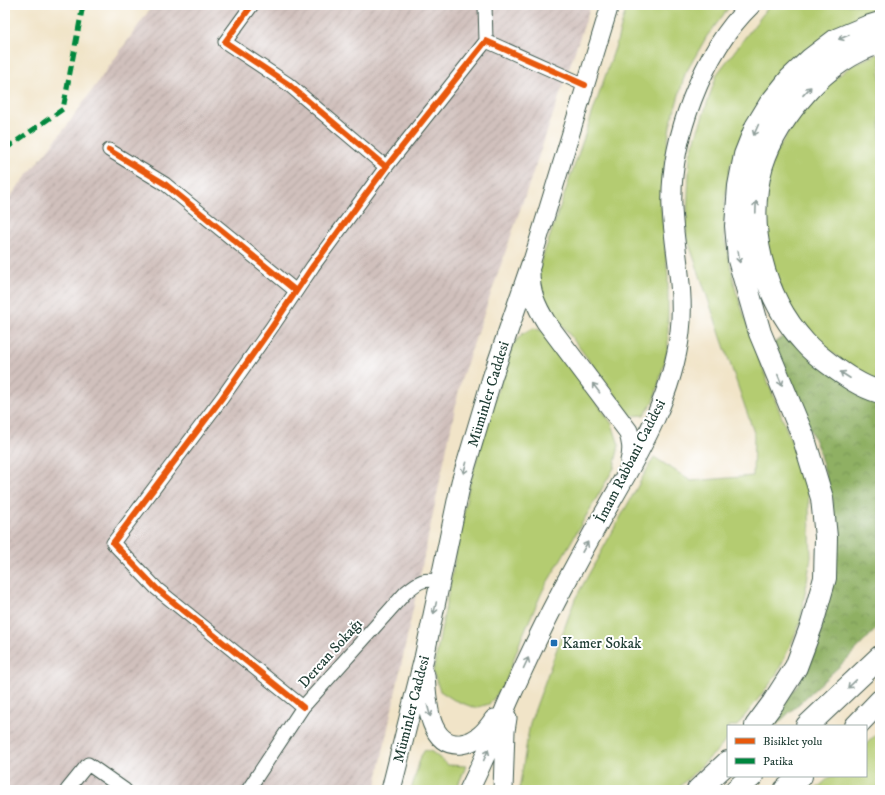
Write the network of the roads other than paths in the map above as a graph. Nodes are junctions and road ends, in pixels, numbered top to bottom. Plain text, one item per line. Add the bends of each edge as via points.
1 (252, 5) edge
2 (485, 5) edge
3 (610, 5) edge
4 (751, 5) edge
5 (880, 23) edge
6 (486, 41) junction
7 (880, 43) edge
8 (585, 85) junction
9 (109, 150) dead end
10 (386, 167) junction
11 (530, 264) junction
12 (296, 291) junction
13 (546, 322) junction
14 (506, 337) junction
15 (880, 392) edge
16 (661, 403) junction
17 (619, 420) junction
18 (625, 476) junction
19 (441, 581) junction
20 (880, 657) edge
21 (424, 658) junction
22 (510, 698) junction
23 (880, 701) edge
24 (880, 706) edge
25 (303, 707) junction
26 (757, 725) edge
27 (808, 725) edge
28 (858, 725) edge
29 (858, 725) edge
30 (727, 763) edge
31 (751, 777) edge
32 (800, 777) edge
33 (394, 786) edge
34 (68, 790) edge
35 (125, 790) edge
36 (248, 790) edge
37 (469, 790) edge
38 (503, 790) edge
39 (698, 790) edge
40 (736, 790) edge
41 (785, 790) edge

1 - 10 street via 225,42 288,84
2 - 6 street
3 - 8 street, Müminler Caddesi
4 - 16 main road, İmam Rabbani Caddesi via 722,40 709,63 689,110 677,150 672,189 673,228 681,304 680,329 677,356
5 -> 26 highway via 836,40 790,79 756,127 745,155 739,186 736,226 739,260 760,333 802,436 820,491 826,537 825,578 812,624 796,667
6 - 8 street
6 - 10 street
15 -> 7 highway via 856,382 805,344 788,322 774,297 760,257 756,234 757,186 775,134 792,108 817,80 840,63 869,46
8 - 11 street, Müminler Caddesi
9 - 12 street via 165,184
10 - 12 street
11 - 13 main road via 532,294
11 - 14 main road, Müminler Caddesi
12 - 25 street via 222,398 113,543 157,589
13 - 14 main road via 539,317 524,316 516,321
17 -> 13 main road
14 -> 19 main road, Müminler Caddesi via 461,482
16 - 17 main road via 650,421 641,426
16 - 18 main road, İmam Rabbani Caddesi
17 - 18 main road via 628,431 632,442
22 -> 18 main road, İmam Rabbani Caddesi via 562,590
19 -> 21 main road, Müminler Caddesi
19 - 25 street, Dercan Sokağı via 426,580 406,592
20 -> 27 highway
21 -> 22 main road via 428,709 438,735 449,743 470,743 480,736
21 - 33 main road, Müminler Caddesi
37 -> 22 main road, İmam Rabbani Caddesi
22 - 38 main road
23 - 28 highway
24 - 29 highway
25 - 36 street, Dercan Sokağı
30 - 39 highway
31 - 40 highway
32 - 41 highway
34 - 35 street via 88,764

